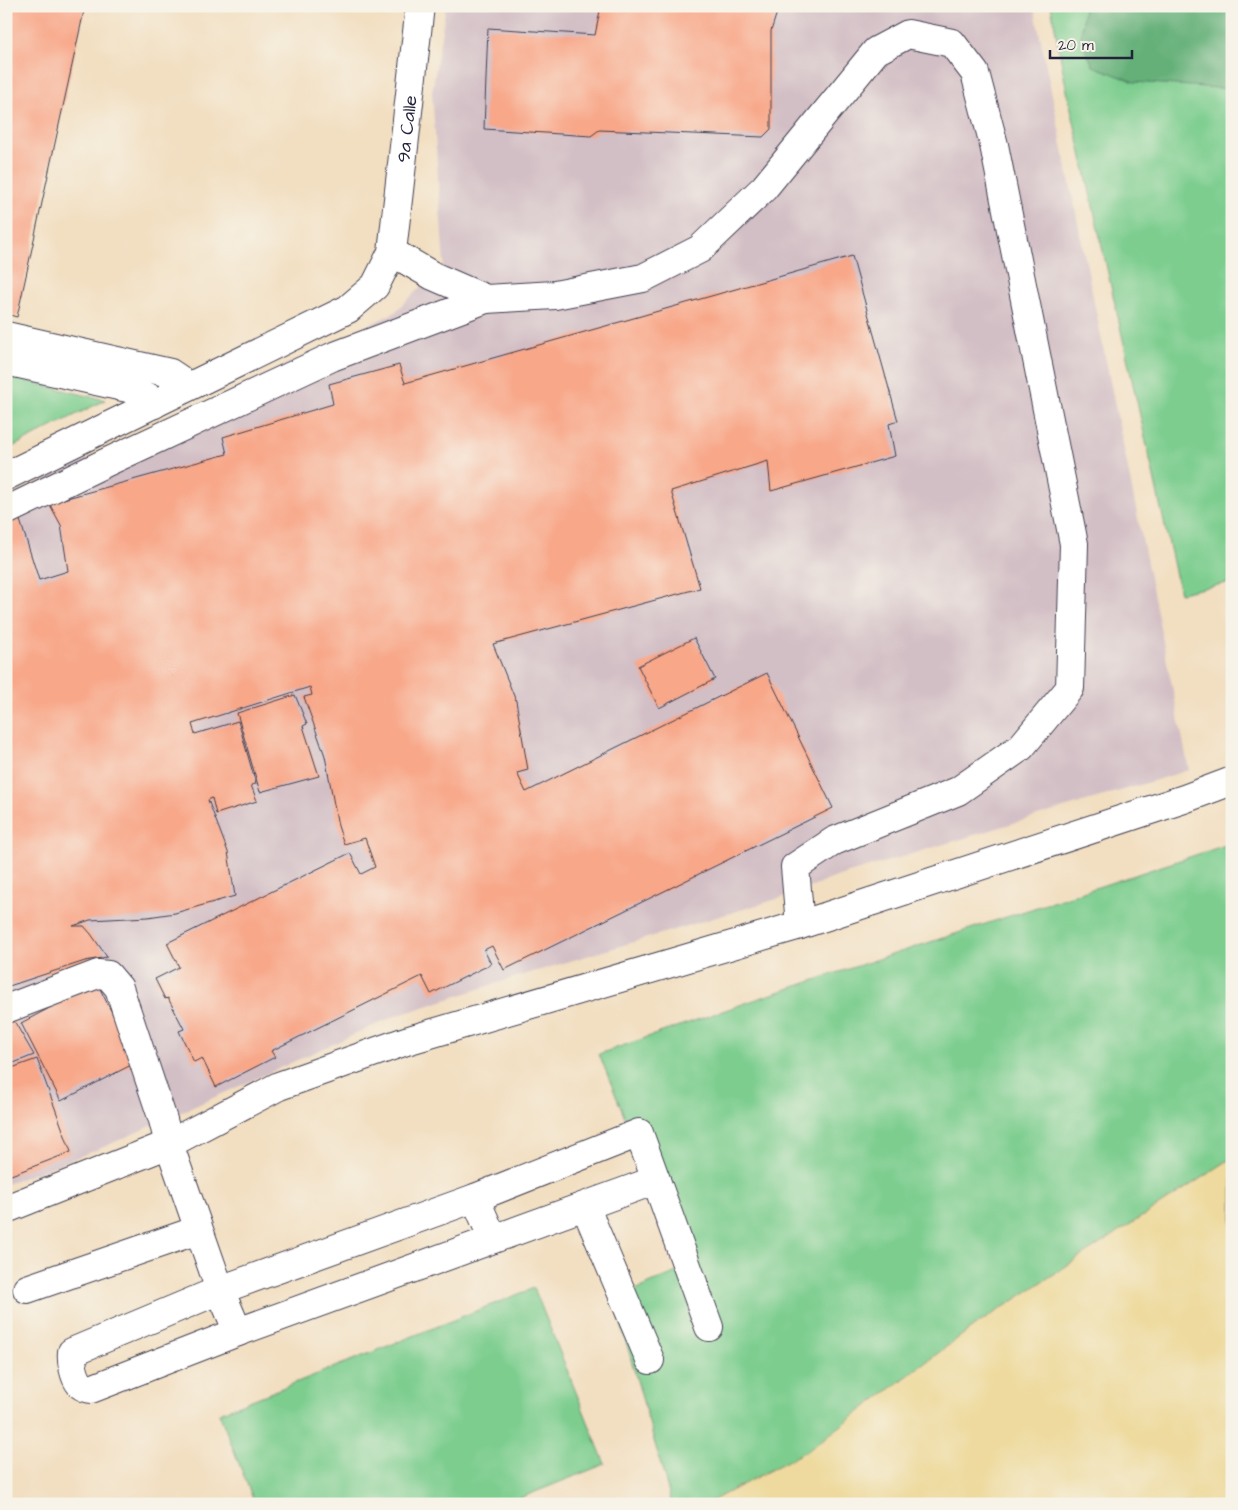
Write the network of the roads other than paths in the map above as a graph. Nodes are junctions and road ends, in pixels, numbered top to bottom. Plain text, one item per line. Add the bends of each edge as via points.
1 (420, 6) edge
2 (392, 252) junction
3 (486, 299) junction
4 (6, 336) edge
5 (6, 361) edge
6 (186, 388) junction
7 (154, 404) junction
8 (6, 476) edge
9 (6, 511) edge
10 (1232, 781) edge
11 (800, 925) junction
12 (6, 1009) edge
13 (169, 1144) junction
14 (656, 1180) junction
15 (475, 1198) junction
16 (586, 1206) junction
17 (6, 1209) edge
18 (198, 1230) junction
19 (492, 1239) junction
20 (27, 1289) dead end
21 (220, 1290) junction
22 (709, 1327) dead end
23 (238, 1332) junction
24 (650, 1360) dead end

1 - 2 main road, 9a Calle
2 - 3 main road via 433,276
2 - 6 main road via 375,286 348,309
3 - 9 main road via 332,357
3 - 11 main road via 555,295 643,278 700,249 764,188 876,50 908,34 952,43 975,73 994,145 1074,544 1070,688 1021,746 958,791 834,841 795,867
4 - 6 main road via 160,370 179,379
5 - 7 main road via 128,388 148,397
6 - 7 main road
7 - 8 main road
10 - 11 main road
11 - 13 main road via 397,1044 279,1086
12 - 13 main road via 98,974 108,975 119,988
13 - 17 main road
13 - 18 main road
14 - 15 main road via 639,1134
14 - 16 main road
14 - 22 main road
15 - 19 main road
15 - 21 main road
16 - 19 main road
16 - 24 main road
18 - 20 main road
18 - 21 main road
19 - 23 main road
21 - 23 main road
21 - 23 main road via 72,1352 79,1383 91,1389

